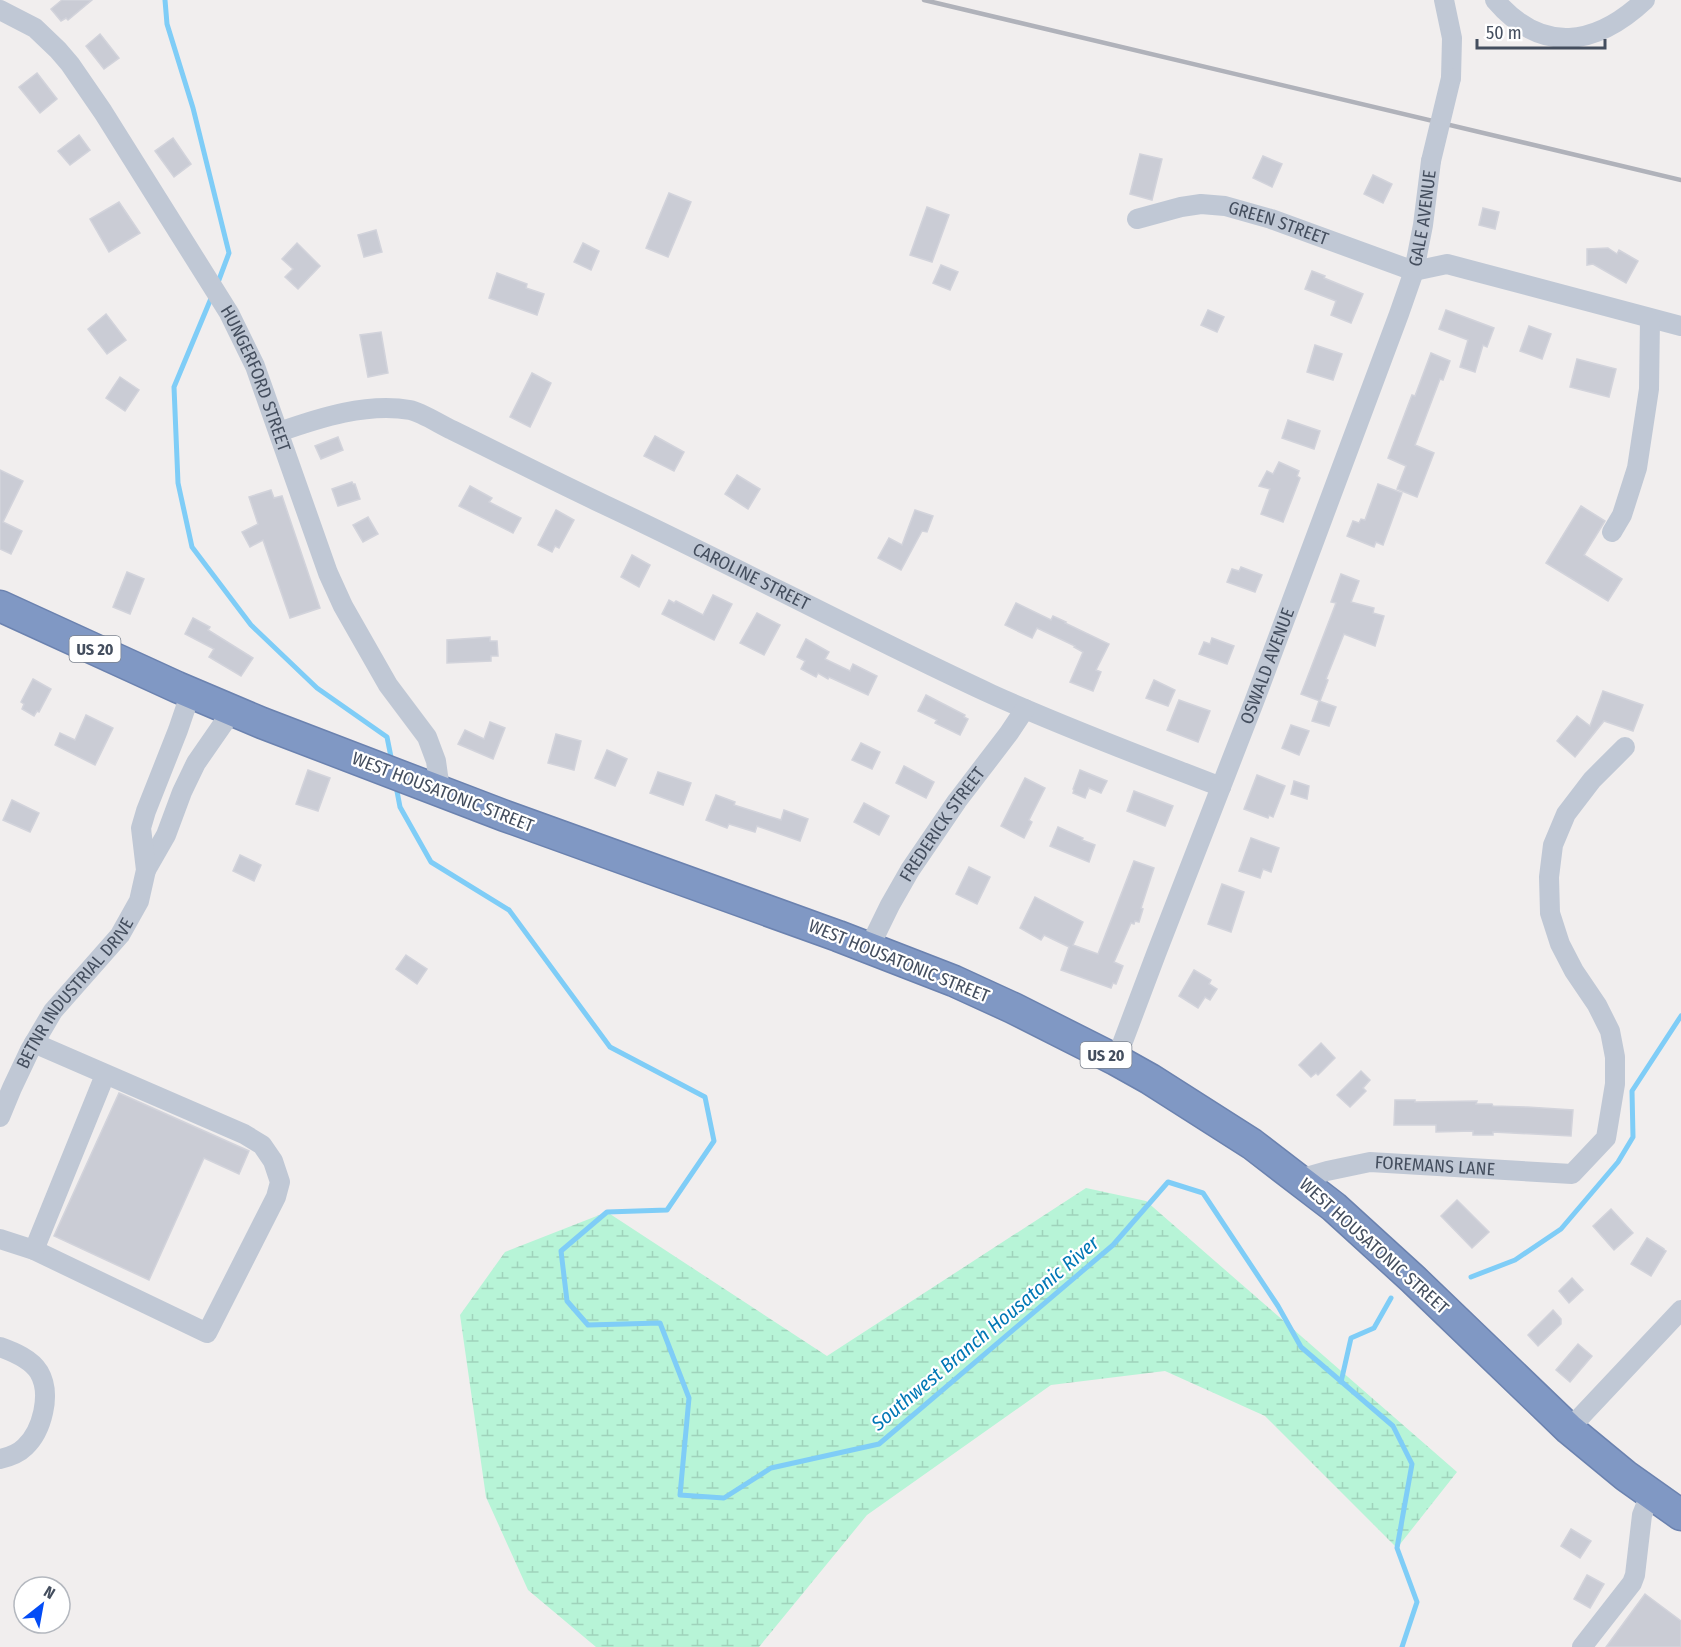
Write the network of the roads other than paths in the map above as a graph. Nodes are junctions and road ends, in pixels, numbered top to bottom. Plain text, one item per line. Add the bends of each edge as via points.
1 (1444, 0) edge
2 (1495, 0) edge
3 (1645, 0) edge
4 (0, 10) edge
5 (1137, 219) dead end
6 (1414, 271) junction
7 (1650, 319) junction
8 (1681, 326) edge
9 (279, 432) junction
10 (1612, 532) dead end
11 (0, 606) edge
12 (190, 692) junction
13 (1025, 709) junction
14 (232, 711) junction
15 (1625, 747) dead end
16 (429, 787) junction
17 (1221, 787) junction
18 (146, 870) junction
19 (869, 948) junction
20 (34, 1043) junction
21 (1116, 1060) junction
22 (105, 1075) junction
23 (0, 1117) edge
24 (1299, 1179) junction
25 (0, 1239) edge
26 (34, 1250) junction
27 (1681, 1310) edge
28 (0, 1347) edge
29 (1569, 1429) junction
30 (0, 1460) edge
31 (1653, 1495) junction
32 (1681, 1515) edge
33 (1582, 1647) edge

1 - 6 street, GALE AVENUE, bridge via 1452,38 1451,78 1431,161
2 - 3 street via 1521,23 1541,34 1563,38 1600,32
4 - 9 street, HUNGERFORD STREET via 35,28 58,50 103,112 229,313 255,366
5 - 6 street, GREEN STREET via 1201,204 1225,206
6 - 7 street, GALE AVENUE via 1447,264
6 - 17 street, OSWALD AVENUE
7 - 8 street, GALE AVENUE
7 - 10 street via 1649,389 1639,456 1622,515
9 - 13 street, CAROLINE STREET via 349,411 413,410
9 - 16 street, HUNGERFORD STREET via 343,606 388,685 427,737 436,761
11 - 12 highway, WEST HOUSATONIC STREET / US 20
12 - 14 highway, WEST HOUSATONIC STREET / US 20
12 - 18 street, BETNR INDUSTRIAL DRIVE via 141,828
13 - 17 street, CAROLINE STREET
13 - 19 street, FREDERICK STREET via 910,870
14 - 16 highway, WEST HOUSATONIC STREET / US 20
14 - 18 street, BETNR INDUSTRIAL DRIVE via 196,763 166,835
15 - 24 street, FOREMANS LANE via 1566,814 1553,845 1549,878 1550,913 1560,944 1610,1030 1615,1084 1606,1138 1572,1174 1370,1162
16 - 19 highway, WEST HOUSATONIC STREET / US 20
17 - 21 street, OSWALD AVENUE
18 - 20 street, BETNR INDUSTRIAL DRIVE via 139,901 120,935 53,1011
19 - 21 highway, WEST HOUSATONIC STREET / US 20 via 1004,1003
20 - 22 street
20 - 23 street, BETNR INDUSTRIAL DRIVE
21 - 24 highway, WEST HOUSATONIC STREET / US 20 via 1206,1114
22 - 26 street
22 - 26 street via 262,1145 280,1182 276,1197 207,1333
24 - 29 highway, WEST HOUSATONIC STREET / US 20 via 1413,1279
25 - 26 street
27 - 29 street
28 - 30 street via 39,1372 44,1401 40,1423 28,1444
29 - 31 highway, WEST HOUSATONIC STREET / US 20
31 - 32 highway, WEST HOUSATONIC STREET / US 20
31 - 33 street via 1642,1515 1632,1582

